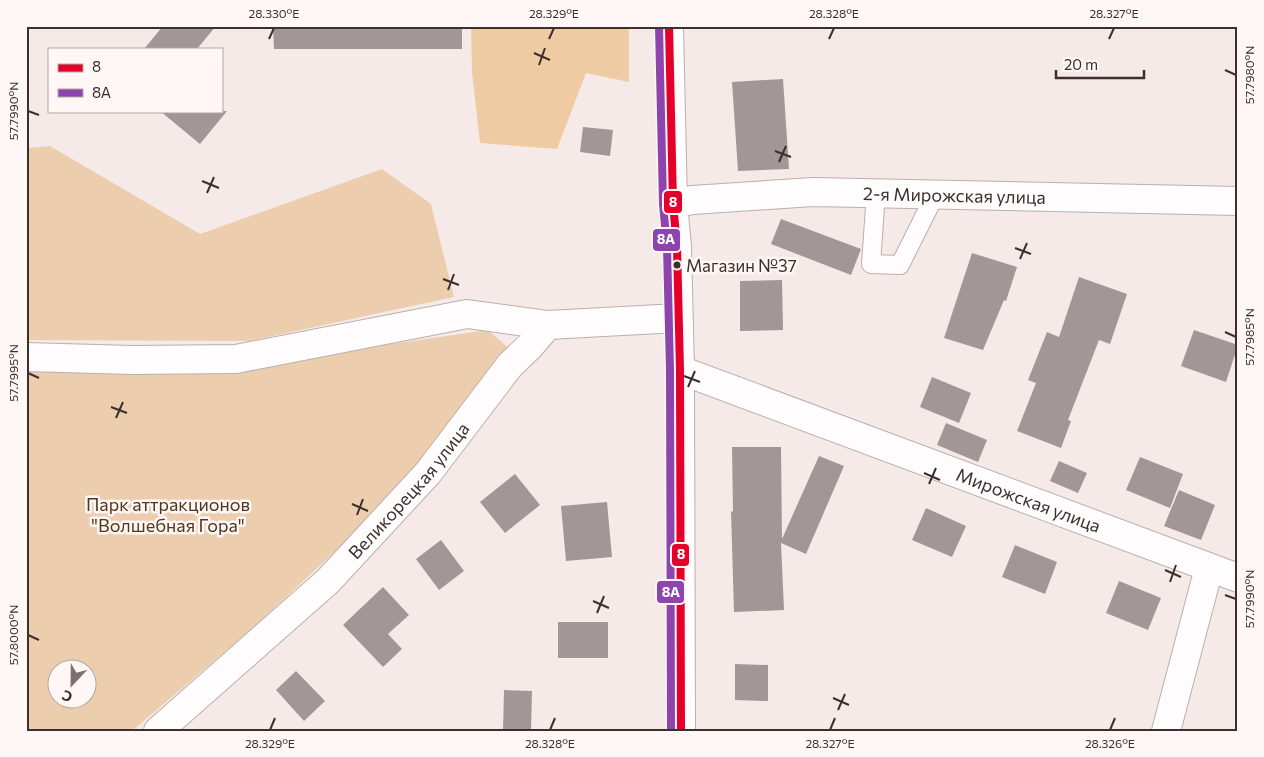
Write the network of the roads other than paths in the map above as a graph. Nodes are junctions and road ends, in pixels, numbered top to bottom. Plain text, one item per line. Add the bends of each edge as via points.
1 (669, 26) edge
2 (876, 193) junction
3 (935, 195) junction
4 (1238, 201) edge
5 (673, 204) junction
6 (678, 318) junction
7 (548, 325) junction
8 (26, 357) edge
9 (680, 370) junction
10 (1209, 568) junction
11 (1238, 578) edge
12 (158, 731) edge
13 (681, 731) edge
14 (1166, 731) edge

1 - 5 street
2 - 3 street, 2-я Мирожская улица
2 - 3 lane via 871,264 900,265
2 - 5 street, 2-я Мирожская улица via 813,192
3 - 4 street, 2-я Мирожская улица
5 - 6 street
6 - 7 street
6 - 9 street
7 - 8 street via 467,314 236,360
7 - 12 street, Великорецкая улица via 510,365 428,473 328,581
9 - 10 street, Мирожская улица
9 - 13 street
10 - 11 street, Мирожская улица
10 - 14 street

